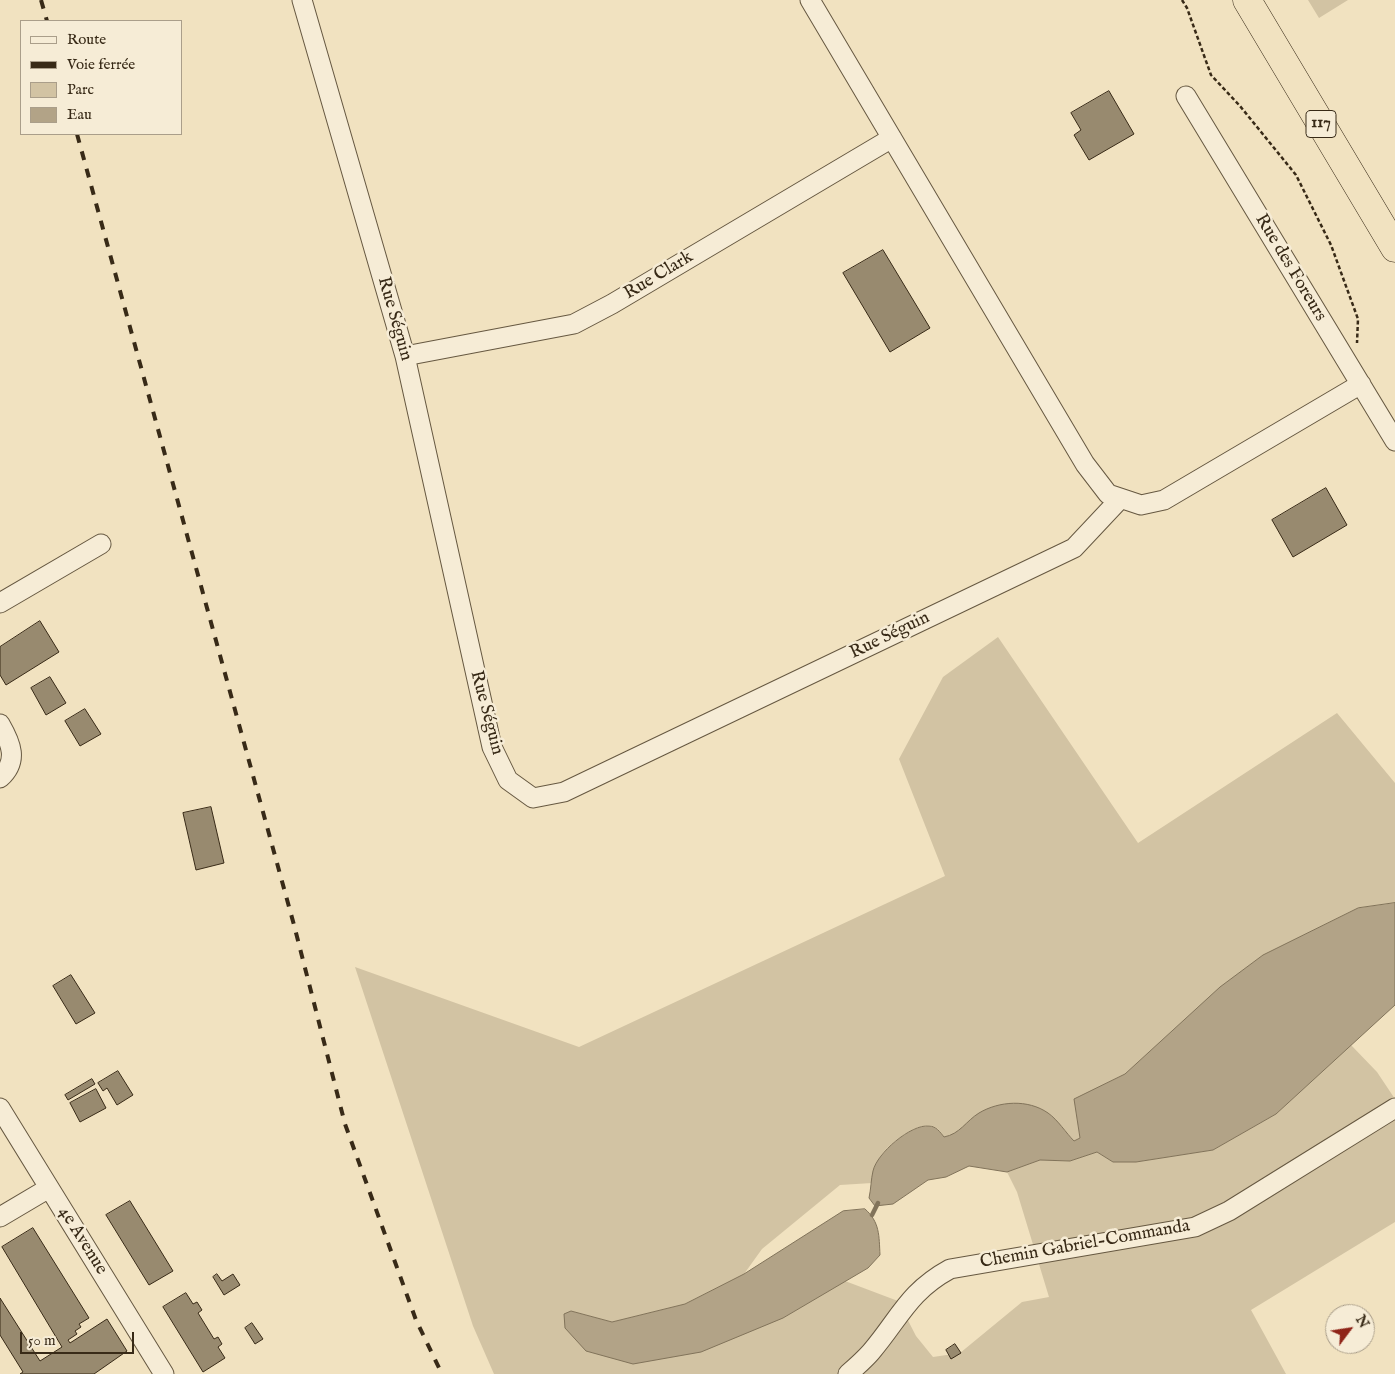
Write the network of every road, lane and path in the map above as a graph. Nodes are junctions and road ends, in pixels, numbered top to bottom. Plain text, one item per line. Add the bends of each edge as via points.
1 (302, 0) edge
2 (810, 0) edge
3 (1182, 0) edge
4 (1247, 0) edge
5 (1186, 96) dead end
6 (892, 138) junction
7 (1395, 248) edge
8 (1358, 350) dead end
9 (405, 356) junction
10 (1361, 384) junction
11 (1395, 440) edge
12 (1120, 499) junction
13 (101, 544) dead end
14 (0, 603) edge
15 (0, 724) edge
16 (0, 778) edge
17 (0, 1108) edge
18 (1395, 1108) edge
19 (49, 1188) junction
20 (0, 1217) edge
21 (164, 1374) edge
22 (848, 1374) edge

1 - 9 street, Rue Séguin
2 - 6 street
3 - 8 path via 1211,76 1296,175 1331,245 1358,319
4 - 7 highway, 117
5 - 10 street, Rue des Foreurs
6 - 9 street, Rue Clark via 574,324
6 - 12 street via 1085,464 1108,494
9 - 12 street, Rue Séguin via 492,747 508,780 533,798 564,792 1074,548
10 - 11 street, Rue des Foreurs
10 - 12 street via 1164,500 1142,505
13 - 14 street
15 - 16 street via 11,743 12,758 7,772
17 - 19 street, 4e Avenue
18 - 22 street, Chemin Gabriel-Commanda via 1229,1211 1195,1227 950,1268 912,1296 870,1353
19 - 20 street
19 - 21 street, 4e Avenue

